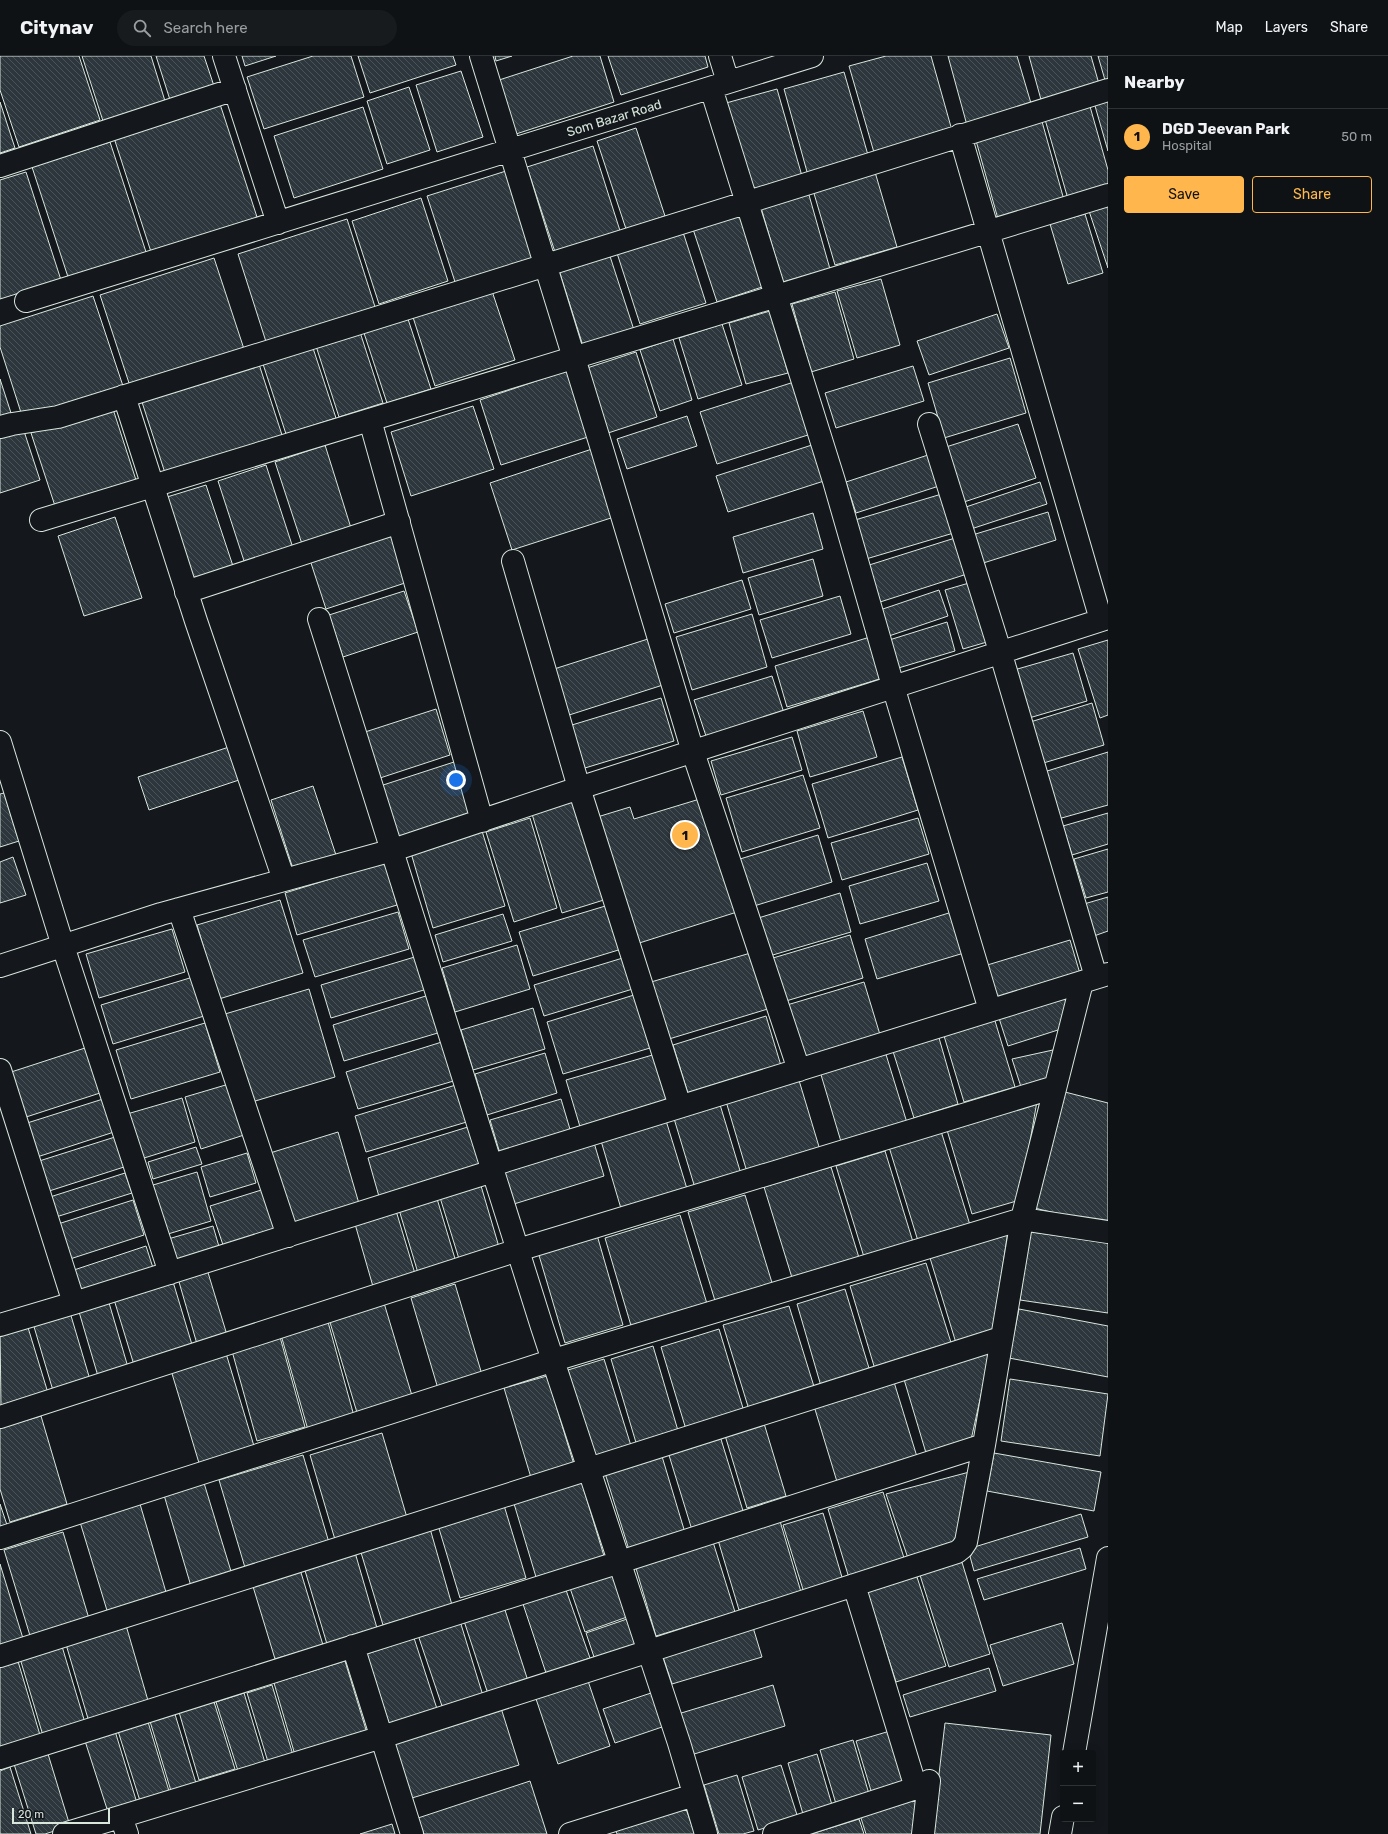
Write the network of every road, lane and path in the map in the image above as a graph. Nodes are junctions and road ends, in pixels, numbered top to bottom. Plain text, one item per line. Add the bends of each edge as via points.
1 (224, 56) edge
2 (481, 56) edge
3 (720, 56) edge
4 (812, 56) edge
5 (719, 85) junction
6 (235, 89) junction
7 (1108, 90) edge
8 (960, 135) junction
9 (510, 150) junction
10 (0, 166) edge
11 (1108, 195) edge
12 (745, 202) junction
13 (278, 223) junction
14 (988, 232) junction
15 (546, 264) junction
16 (777, 296) junction
17 (26, 301) dead end
18 (574, 358) junction
19 (124, 396) junction
20 (370, 420) junction
21 (929, 424) dead end
22 (0, 427) edge
23 (154, 486) junction
24 (41, 520) dead end
25 (399, 522) junction
26 (513, 561) dead end
27 (186, 592) junction
28 (319, 619) dead end
29 (1105, 619) edge
30 (1000, 652) junction
31 (893, 686) junction
32 (0, 742) edge
33 (693, 752) junction
34 (579, 788) junction
35 (482, 821) junction
36 (393, 850) junction
37 (284, 880) junction
38 (179, 909) junction
39 (63, 946) junction
40 (0, 966) edge
41 (1095, 978) edge
42 (990, 1010) junction
43 (0, 1070) edge
44 (800, 1070) junction
45 (1055, 1087) junction
46 (680, 1106) junction
47 (492, 1168) junction
48 (1022, 1219) junction
49 (1108, 1232) edge
50 (288, 1236) junction
51 (518, 1250) junction
52 (170, 1273) junction
53 (74, 1303) junction
54 (0, 1325) edge
55 (1001, 1338) junction
56 (554, 1360) junction
57 (0, 1416) edge
58 (984, 1445) junction
59 (589, 1469) junction
60 (0, 1538) edge
61 (1108, 1558) edge
62 (620, 1562) junction
63 (854, 1585) junction
64 (353, 1646) junction
65 (649, 1650) junction
66 (0, 1656) edge
67 (382, 1737) junction
68 (1075, 1750) edge
69 (0, 1758) edge
70 (916, 1788) junction
71 (694, 1795) junction
72 (1062, 1822) edge
73 (124, 1825) edge
74 (64, 1834) edge
75 (412, 1834) edge
76 (570, 1834) edge
77 (706, 1834) edge
78 (774, 1834) edge
79 (923, 1834) edge
80 (1060, 1834) edge

1 - 6 street
2 - 9 street
3 - 5 street
4 - 5 street, Som Bazar Road
5 - 9 street, Som Bazar Road
5 - 12 street
6 - 10 street
6 - 13 street
7 - 8 street
8 - 12 street
8 - 14 street
9 - 13 street, Som Bazar Road
9 - 15 street
11 - 14 street
12 - 15 street
12 - 16 street
13 - 17 street, Som Bazar Road
14 - 16 street
14 - 29 street
15 - 18 street
15 - 19 street
16 - 18 street
16 - 31 street
18 - 20 street
18 - 33 street
19 - 22 street via 58,417
19 - 23 street
20 - 23 street
20 - 25 street
21 - 30 street
23 - 24 street
23 - 27 street
25 - 27 street
25 - 35 street
26 - 34 street
27 - 37 street
28 - 36 street
29 - 30 street
30 - 31 street
30 - 41 street
31 - 33 street
31 - 42 street
32 - 39 street
33 - 34 street
33 - 44 street
34 - 35 street
34 - 46 street
35 - 36 street
36 - 37 street
36 - 47 street
37 - 38 street
38 - 39 street
38 - 50 street
39 - 40 street
39 - 52 street
41 - 42 street
41 - 45 street
42 - 44 street
43 - 53 street
44 - 46 street
45 - 48 street
45 - 51 street
46 - 47 street
47 - 50 street
47 - 51 street
48 - 49 street
48 - 55 street
48 - 56 street
50 - 52 street
51 - 56 street
51 - 57 street
52 - 53 street
53 - 54 street
55 - 58 street
55 - 59 street
56 - 59 street
56 - 60 street
58 - 62 street
58 - 63 street via 966,1542 962,1548 957,1552
59 - 62 street
59 - 66 street
61 - 68 street
62 - 64 street
62 - 65 street
63 - 65 street
63 - 70 street
64 - 67 street
64 - 69 street
65 - 67 street
65 - 71 street
67 - 73 street
67 - 75 street
70 - 78 street
70 - 79 street via 929,1781
71 - 76 street
71 - 77 street
72 - 80 street
73 - 74 street

